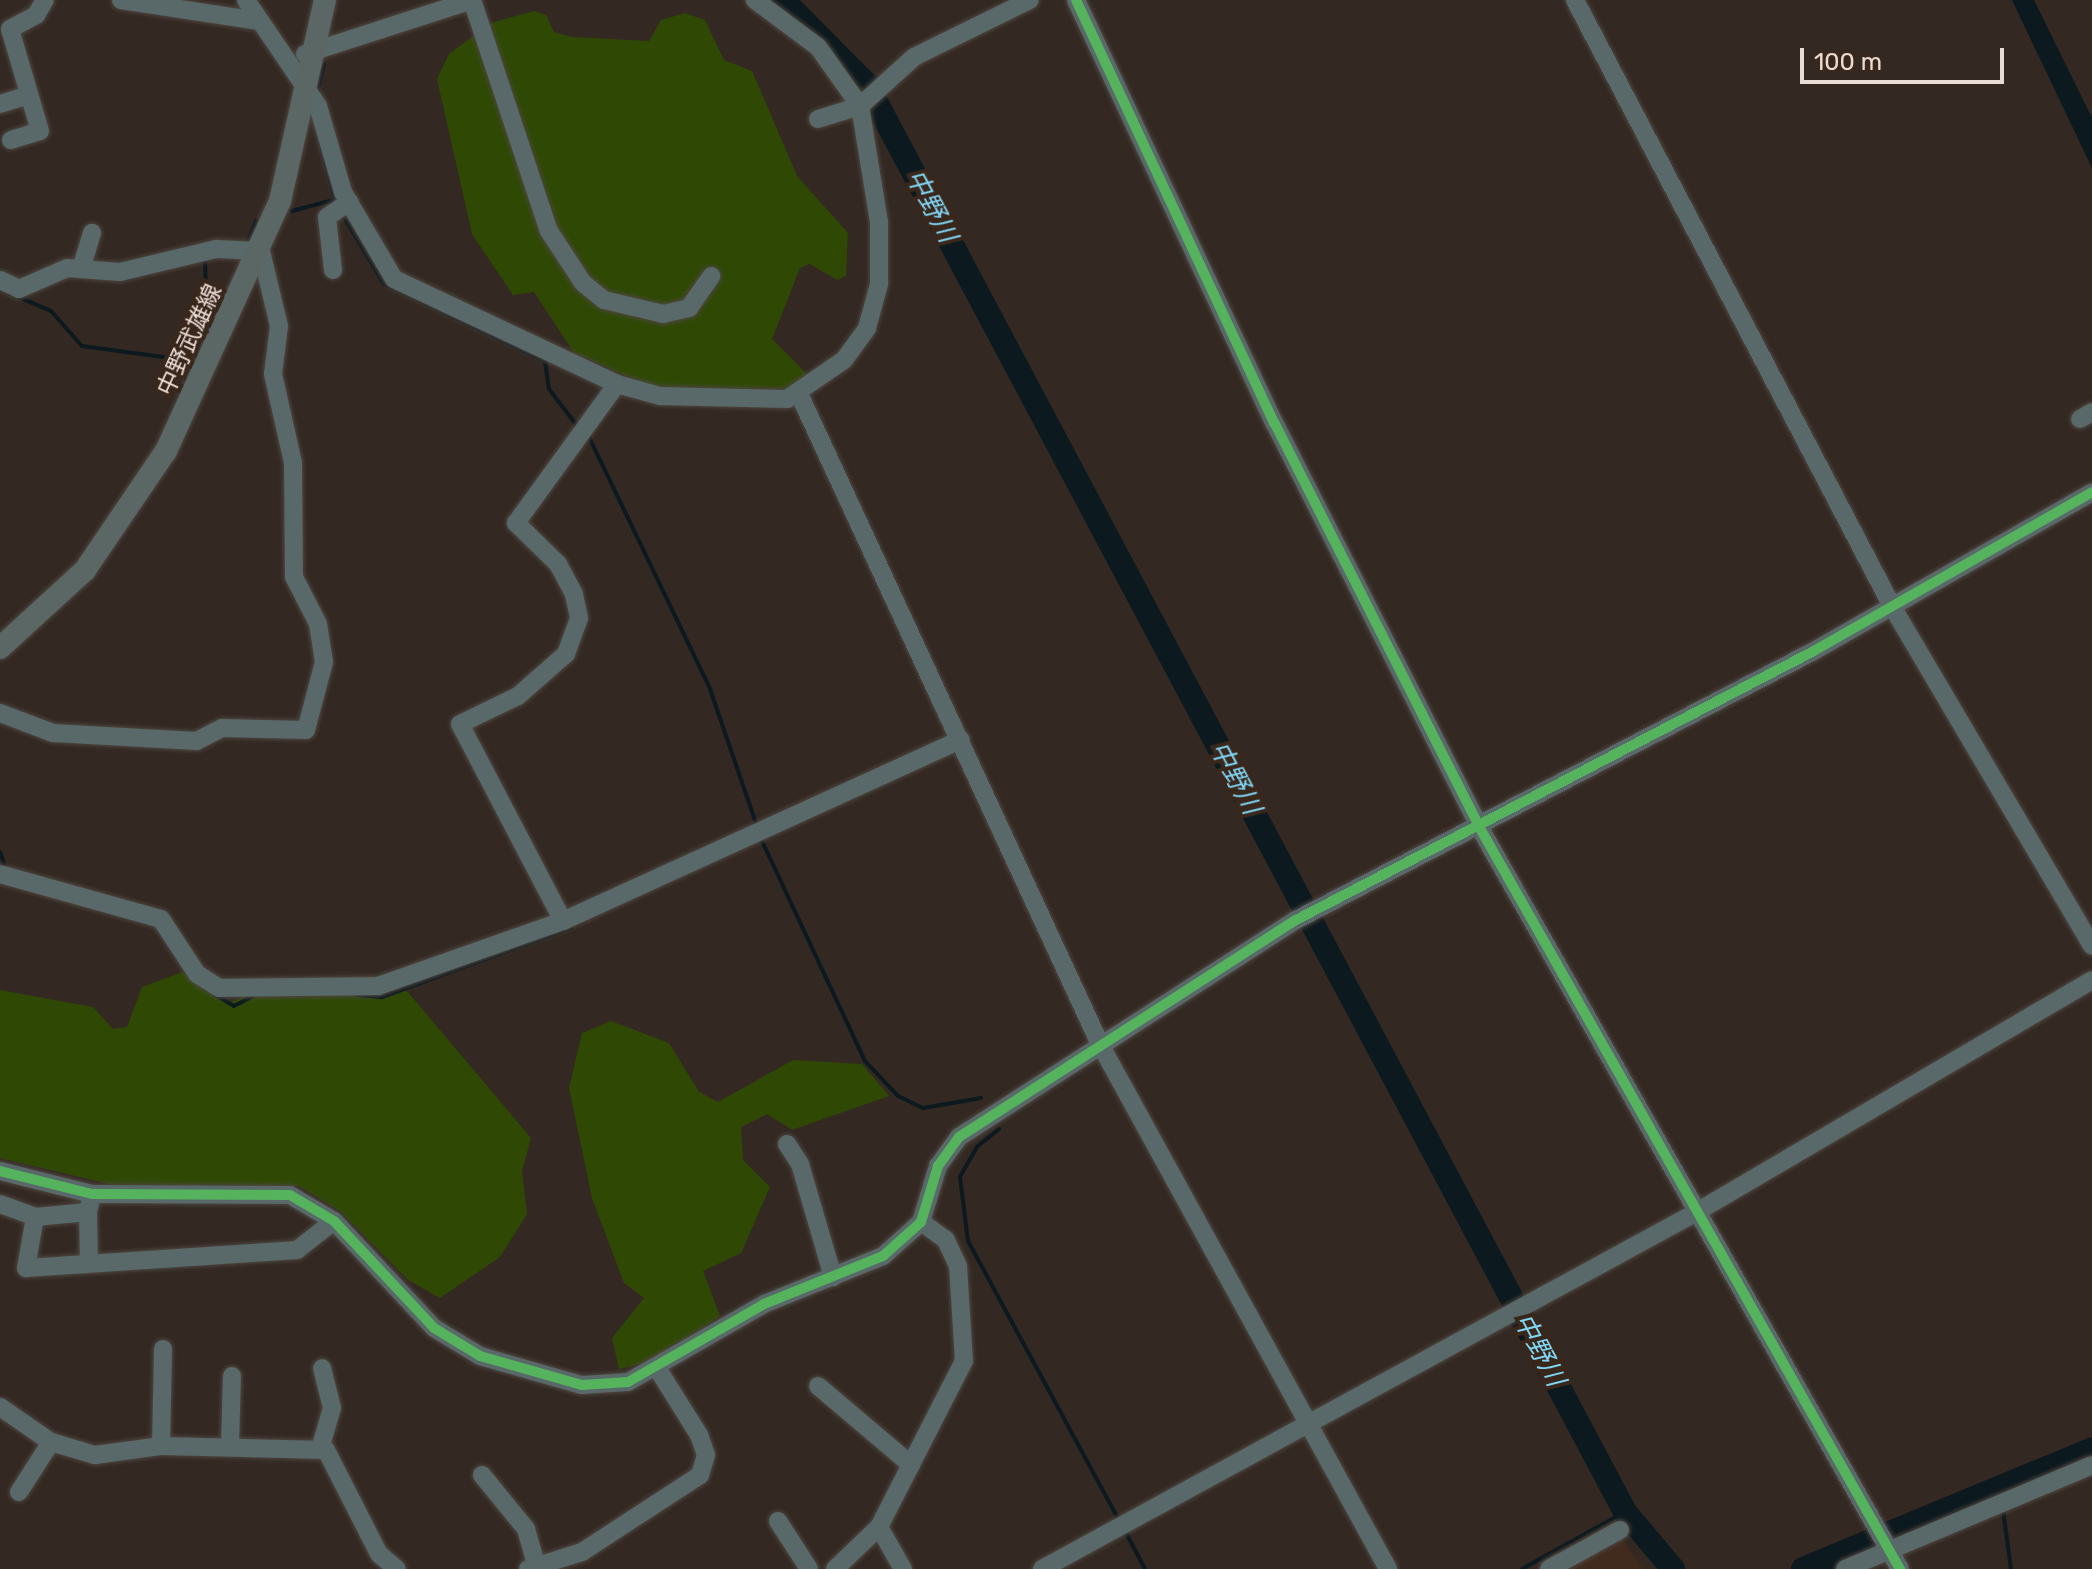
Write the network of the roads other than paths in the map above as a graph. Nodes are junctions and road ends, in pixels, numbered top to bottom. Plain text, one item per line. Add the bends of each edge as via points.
1 (45, 0) edge
2 (121, 0) edge
3 (246, 0) edge
4 (325, 0) edge
5 (472, 0) edge
6 (755, 0) edge
7 (1030, 0) edge
8 (1076, 0) edge
9 (1575, 0) edge
10 (259, 21) junction
11 (5, 30) edge
12 (315, 50) junction
13 (290, 55) junction
14 (29, 95) junction
15 (312, 99) junction
16 (0, 104) edge
17 (860, 106) junction
18 (818, 119) dead end
19 (11, 140) dead end
20 (342, 207) junction
21 (92, 233) dead end
22 (261, 251) junction
23 (81, 269) junction
24 (333, 270) dead end
25 (711, 276) dead end
26 (0, 280) edge
27 (617, 384) junction
28 (800, 396) junction
29 (2092, 492) edge
30 (1893, 608) junction
31 (0, 648) edge
32 (0, 713) edge
33 (961, 740) junction
34 (1477, 823) junction
35 (0, 874) edge
36 (563, 921) junction
37 (2092, 946) edge
38 (2092, 980) edge
39 (1100, 1044) junction
40 (787, 1144) dead end
41 (0, 1171) edge
42 (90, 1203) junction
43 (0, 1204) edge
44 (1695, 1213) junction
45 (35, 1217) junction
46 (334, 1221) junction
47 (921, 1222) junction
48 (89, 1262) junction
49 (833, 1277) junction
50 (163, 1349) dead end
51 (322, 1368) dead end
52 (659, 1371) junction
53 (232, 1376) dead end
54 (818, 1386) dead end
55 (0, 1407) edge
56 (1309, 1423) junction
57 (51, 1442) junction
58 (161, 1446) junction
59 (230, 1446) junction
60 (320, 1449) junction
61 (911, 1465) junction
62 (2092, 1465) edge
63 (482, 1475) dead end
64 (19, 1492) dead end
65 (778, 1521) dead end
66 (879, 1527) junction
67 (1620, 1530) dead end
68 (1888, 1549) junction
69 (532, 1567) edge
70 (397, 1569) edge
71 (809, 1569) edge
72 (835, 1569) edge
73 (903, 1569) edge
74 (1042, 1569) edge
75 (1388, 1569) edge
76 (1549, 1569) edge
77 (1845, 1569) edge
78 (1900, 1569) edge

1 - 11 street via 36,15
2 - 10 street
3 - 10 street
4 - 12 main road, 中野武雄線
5 - 12 street
5 - 25 street via 549,231 583,283 604,300 663,314 689,308
6 - 17 street via 818,47
7 - 17 street via 914,57
8 - 34 street via 1275,424
9 - 30 street
10 - 13 street
11 - 14 street
12 - 13 street
12 - 15 main road, 中野武雄線
13 - 15 street
14 - 16 street
14 - 19 street via 40,131
15 - 20 street
15 - 22 main road, 中野武雄線
17 - 18 street
17 - 28 street via 879,222 879,284 867,328 844,360
20 - 24 street via 327,217
20 - 27 street via 394,279
21 - 23 street
22 - 23 street via 216,249 154,268
22 - 31 main road, 中野武雄線 via 130,514 85,570
22 - 32 street via 279,326 273,374 293,463 294,577 318,624 324,662 306,730 222,728 196,741 85,735 53,733
23 - 26 street via 48,272 19,289
27 - 28 street via 660,396
27 - 36 street via 516,523 558,564 574,594 579,618 566,654 518,696 460,724
28 - 33 street
29 - 30 street
30 - 34 street
30 - 37 street
33 - 36 street
33 - 39 street
34 - 39 street via 1296,920
34 - 44 street
35 - 36 street via 155,918 197,974 239,990 278,982 378,986
38 - 44 street
39 - 47 street via 959,1137 938,1166
39 - 56 street
40 - 49 street via 800,1164
41 - 42 street
42 - 45 street
42 - 46 street via 290,1195
42 - 48 street
43 - 45 street
44 - 56 street
44 - 68 street
45 - 48 street via 26,1268
46 - 48 street via 297,1250
46 - 52 street via 434,1328 480,1356 582,1385 628,1382
47 - 49 street via 883,1256
47 - 61 street via 946,1240 958,1266 967,1341
49 - 52 street via 731,1321
50 - 58 street
51 - 60 street via 332,1408
52 - 69 street via 699,1435 706,1455 700,1475 582,1552
53 - 59 street
54 - 61 street
55 - 57 street
56 - 74 street
56 - 75 street
57 - 58 street via 95,1455
57 - 64 street
58 - 59 street
59 - 60 street
60 - 70 street via 338,1462 379,1554
61 - 66 street
62 - 68 street
63 - 69 street via 526,1529
65 - 71 street
66 - 72 street
66 - 73 street
67 - 76 street
68 - 77 street
68 - 78 street

